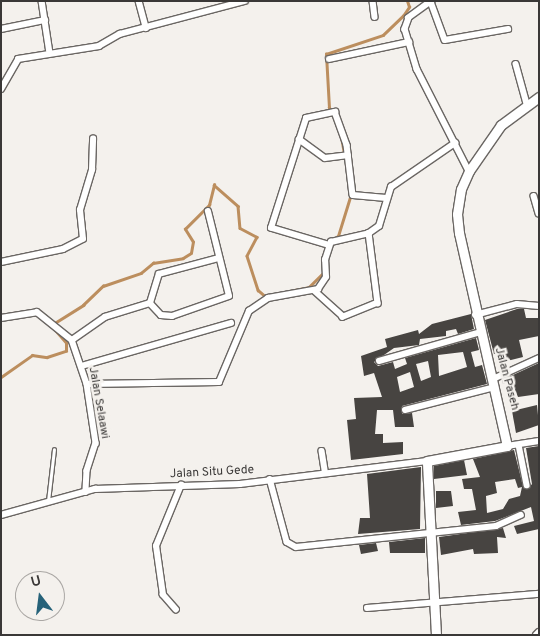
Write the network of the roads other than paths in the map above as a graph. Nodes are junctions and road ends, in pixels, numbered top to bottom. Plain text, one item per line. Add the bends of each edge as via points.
1 (42, 1) edge
2 (139, 1) edge
3 (245, 1) edge
4 (373, 1) edge
5 (432, 2) edge
6 (375, 17) dead end
7 (45, 20) junction
8 (146, 28) junction
9 (1, 29) edge
10 (508, 29) dead end
11 (409, 42) junction
12 (50, 53) junction
13 (328, 59) dead end
14 (516, 64) dead end
15 (1, 89) edge
16 (539, 97) edge
17 (527, 104) junction
18 (93, 139) dead end
19 (299, 139) junction
20 (455, 143) junction
21 (346, 155) junction
22 (469, 171) junction
23 (534, 196) dead end
24 (386, 198) junction
25 (208, 212) dead end
26 (539, 213) edge
27 (369, 233) junction
28 (326, 245) junction
29 (219, 258) junction
30 (1, 262) edge
31 (314, 291) junction
32 (150, 303) junction
33 (539, 306) edge
34 (475, 316) junction
35 (1, 318) edge
36 (231, 323) dead end
37 (481, 332) junction
38 (72, 340) junction
39 (539, 358) edge
40 (379, 361) dead end
41 (82, 366) junction
42 (494, 383) junction
43 (87, 384) junction
44 (405, 410) dead end
45 (539, 441) edge
46 (519, 445) junction
47 (507, 446) junction
48 (54, 449) dead end
49 (322, 452) dead end
50 (427, 461) junction
51 (324, 471) junction
52 (270, 479) junction
53 (181, 485) junction
54 (527, 485) dead end
55 (86, 492) junction
56 (48, 502) junction
57 (1, 515) edge
58 (521, 515) dead end
59 (432, 530) junction
60 (539, 594) edge
61 (436, 605) junction
62 (367, 608) dead end
63 (176, 610) dead end
64 (539, 632) edge
65 (436, 635) edge
66 (536, 635) edge

1 - 7 street
2 - 8 street
3 - 8 street
4 - 6 street
5 - 10 street via 445,40
5 - 11 street via 409,18 405,28
7 - 9 street
7 - 12 street
8 - 12 street via 120,34 99,46
11 - 13 street
11 - 20 street via 417,68
12 - 15 street via 18,59
14 - 17 street
16 - 17 street, Jalan Paseh
17 - 22 street, Jalan Paseh via 501,125
18 - 30 street via 92,170 80,210 83,238 63,249
19 - 21 street via 320,156
19 - 21 street via 306,118 330,112 343,131
19 - 28 street via 271,228
20 - 22 street
20 - 24 street via 428,166 397,181
21 - 24 street via 354,196
22 - 34 street, Jalan Paseh via 457,214
23 - 26 street
24 - 27 street via 379,226
25 - 29 street
27 - 28 street
27 - 31 street via 378,303 343,317
28 - 31 street via 326,277
29 - 32 street via 160,274
29 - 32 street via 229,296 172,316 161,315
31 - 43 street via 268,298 249,311 219,382
32 - 38 street via 105,317
33 - 34 street via 518,304
34 - 37 street, Jalan Paseh
35 - 38 street via 37,312 46,315
36 - 41 street
37 - 40 street
37 - 42 street, Jalan Paseh
38 - 41 street, Jalan Selaawi
39 - 42 street
41 - 43 street, Jalan Selaawi
42 - 44 street
42 - 47 street, Jalan Paseh
43 - 55 street, Jalan Selaawi via 96,443 87,472
45 - 46 street
46 - 47 street
46 - 54 street
47 - 50 street
48 - 56 lane
49 - 51 street
50 - 51 street, Jalan Situ Gede
50 - 59 street
51 - 52 street, Jalan Situ Gede
52 - 53 street, Jalan Situ Gede
52 - 59 street via 288,542 292,546
53 - 55 street, Jalan Situ Gede via 122,486
53 - 63 street via 156,546 163,595
55 - 56 street, Jalan Situ Gede
56 - 57 street, Jalan Situ Gede
58 - 59 street via 496,526
59 - 61 street
60 - 61 street
61 - 62 street
61 - 65 street
64 - 66 street

